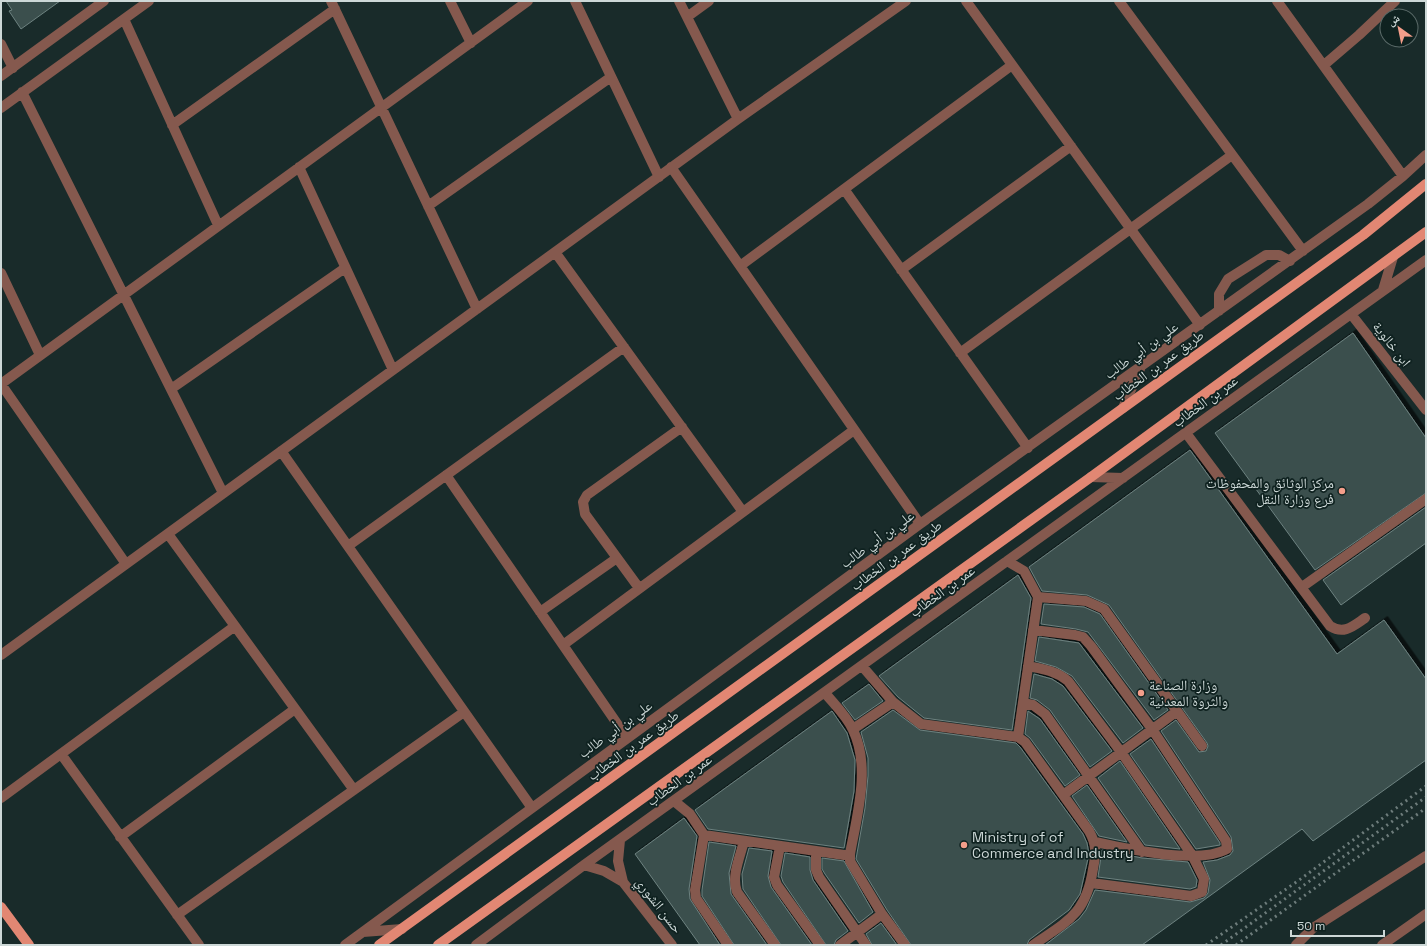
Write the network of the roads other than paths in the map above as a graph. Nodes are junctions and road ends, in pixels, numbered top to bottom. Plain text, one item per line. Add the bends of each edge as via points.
1 (104, 1) edge
2 (149, 1) edge
3 (450, 1) edge
4 (528, 1) edge
5 (575, 1) edge
6 (679, 1) edge
7 (708, 1) edge
8 (906, 1) edge
9 (966, 1) edge
10 (1119, 1) edge
11 (1277, 1) edge
12 (1395, 1) edge
13 (333, 5) edge
14 (687, 17) junction
15 (124, 19) junction
16 (471, 43) junction
17 (1, 44) edge
18 (1012, 65) junction
19 (1324, 65) junction
20 (13, 68) junction
21 (1, 76) edge
22 (611, 77) junction
23 (22, 92) junction
24 (381, 107) junction
25 (1, 108) edge
26 (738, 119) junction
27 (172, 125) junction
28 (1071, 146) junction
29 (1426, 155) edge
30 (1232, 156) junction
31 (298, 167) junction
32 (671, 168) junction
33 (1403, 176) junction
34 (659, 177) junction
35 (1426, 184) edge
36 (844, 189) junction
37 (428, 206) junction
38 (218, 226) junction
39 (1131, 229) junction
40 (1426, 232) edge
41 (555, 252) junction
42 (1303, 252) junction
43 (1393, 257) junction
44 (1426, 260) edge
45 (1290, 261) junction
46 (740, 266) junction
47 (345, 268) junction
48 (902, 270) junction
49 (1, 273) edge
50 (1383, 290) junction
51 (123, 294) junction
52 (476, 309) junction
53 (1219, 311) junction
54 (1350, 314) junction
55 (1200, 325) junction
56 (624, 347) junction
57 (960, 352) junction
58 (40, 355) junction
59 (1140, 369) junction
60 (393, 370) junction
61 (1, 384) edge
62 (171, 389) junction
63 (1124, 408) junction
64 (1426, 410) edge
65 (682, 427) junction
66 (854, 430) junction
67 (1186, 433) junction
68 (1028, 448) junction
69 (281, 451) junction
70 (446, 475) junction
71 (1091, 477) junction
72 (1123, 478) junction
73 (223, 493) junction
74 (1426, 499) edge
75 (743, 512) junction
76 (920, 524) junction
77 (168, 534) junction
78 (348, 546) junction
79 (616, 558) junction
80 (1007, 561) junction
81 (126, 564) junction
82 (1302, 587) junction
83 (639, 588) junction
84 (1038, 597) junction
85 (540, 612) junction
86 (1365, 618) dead end
87 (235, 626) junction
88 (1033, 630) junction
89 (562, 645) junction
90 (1, 655) edge
91 (862, 666) junction
92 (1028, 666) junction
93 (825, 693) junction
94 (893, 702) junction
95 (1023, 703) junction
96 (295, 709) junction
97 (464, 712) junction
98 (1176, 712) junction
99 (853, 729) junction
100 (1152, 730) junction
101 (1018, 737) junction
102 (627, 738) junction
103 (1202, 746) dead end
104 (1121, 752) junction
105 (61, 754) junction
106 (1088, 776) junction
107 (354, 790) junction
108 (1063, 795) junction
109 (1, 798) edge
110 (674, 801) junction
111 (532, 808) junction
112 (704, 835) junction
113 (120, 837) junction
114 (620, 840) junction
115 (744, 841) junction
116 (1095, 842) junction
117 (780, 846) junction
118 (816, 851) junction
119 (1142, 852) junction
120 (844, 854) dead end
121 (1192, 855) junction
122 (1426, 856) edge
123 (584, 865) junction
124 (623, 882) junction
125 (1091, 883) junction
126 (1, 907) edge
127 (882, 914) junction
128 (1426, 914) edge
129 (177, 915) junction
130 (402, 928) junction
131 (363, 932) junction
132 (857, 933) junction
133 (1393, 941) edge
134 (29, 945) edge
135 (199, 945) edge
136 (345, 945) edge
137 (379, 945) edge
138 (438, 945) edge
139 (476, 945) edge
140 (672, 945) edge
141 (728, 945) edge
142 (775, 945) edge
143 (820, 945) edge
144 (840, 945) edge
145 (866, 945) edge
146 (905, 945) edge
147 (1033, 945) edge
148 (1296, 945) edge
149 (1382, 945) edge

1 - 20 street
2 - 15 street
3 - 16 street
4 - 16 street
5 - 22 street
6 - 14 street
7 - 14 street
8 - 26 street
9 - 18 street
10 - 30 street
11 - 19 street
12 - 19 street
13 - 24 street
13 - 27 street
14 - 26 street
15 - 23 street
15 - 27 street
16 - 24 street
17 - 20 street
18 - 28 street
18 - 36 street
19 - 33 street
20 - 21 street
22 - 34 street
22 - 37 street
23 - 25 street
23 - 51 street
24 - 31 street
24 - 37 street
26 - 32 street
27 - 38 street
28 - 39 street
28 - 48 street
29 - 33 street, علي بن أبي طالب
30 - 39 street
30 - 42 street
31 - 38 street
31 - 47 street
32 - 34 street
32 - 46 street
33 - 42 street, علي بن أبي طالب
34 - 41 street
35 - 63 main road, طريق عمر بن الخطاب via 1363,235
36 - 46 street
36 - 48 street
37 - 52 street
38 - 51 street
39 - 55 street
39 - 57 street
40 - 43 main road
41 - 52 street
41 - 56 street
42 - 45 street, علي بن أبي طالب
43 - 50 street
43 - 71 main road
44 - 50 street, عمر بن الخطاب
45 - 53 street, علي بن أبي طالب
45 - 53 street via 1279,255 1266,255 1228,279 1219,294
46 - 66 street
47 - 60 street
47 - 62 street
48 - 57 street
49 - 58 street
50 - 54 street, عمر بن الخطاب
51 - 58 street
51 - 62 street
52 - 60 street
53 - 55 street, علي بن أبي طالب
54 - 64 street, ابن خالوية
54 - 67 street, عمر بن الخطاب
55 - 59 street, علي بن أبي طالب
56 - 65 street
56 - 70 street
57 - 68 street
58 - 61 street
59 - 63 street
59 - 68 street, علي بن أبي طالب
60 - 69 street
61 - 81 street
62 - 73 street
63 - 130 main road, طريق عمر بن الخطاب
65 - 75 street
65 - 79 street via 585,498 585,514
66 - 75 street
66 - 76 street
67 - 72 street, عمر بن الخطاب
67 - 82 street
68 - 76 street, علي بن أبي طالب
69 - 73 street
69 - 78 street
70 - 78 street
70 - 85 street
71 - 72 street
71 - 138 main road
72 - 80 street, عمر بن الخطاب
73 - 77 street
74 - 82 street
75 - 83 street
76 - 102 street, علي بن أبي طالب
77 - 81 street
77 - 87 street
78 - 97 street
79 - 83 street
79 - 85 street
80 - 84 street via 1024,571
80 - 91 street, عمر بن الخطاب
81 - 90 street
82 - 86 street via 1330,626 1337,631 1346,630
83 - 89 street
84 - 88 street
84 - 98 street via 1086,601 1104,609
85 - 89 street
87 - 96 street
87 - 105 street
88 - 92 street
88 - 100 street via 1083,638
89 - 102 street
91 - 93 street, عمر بن الخطاب
91 - 94 street
92 - 95 street
92 - 104 street via 1061,674
93 - 99 street
93 - 110 street, عمر بن الخطاب
94 - 99 street
94 - 101 street via 921,724
95 - 101 street
95 - 106 street via 1032,705 1045,714
96 - 107 street
96 - 113 street
97 - 107 street
97 - 111 street
98 - 100 street
98 - 103 street
99 - 127 street via 858,745 861,778 850,861
100 - 104 street
100 - 121 street via 1226,842 1227,849 1219,853
101 - 108 street via 1025,742
102 - 111 street, علي بن أبي طالب
104 - 106 street
104 - 121 street
105 - 109 street
105 - 113 street
106 - 108 street
106 - 119 street
107 - 129 street
108 - 116 street
110 - 112 street via 690,814
110 - 114 street, عمر بن الخطاب
111 - 131 street, علي بن أبي طالب
112 - 115 street
112 - 141 street via 696,898
113 - 129 street
114 - 123 street, عمر بن الخطاب
114 - 124 street, حسن الشوري via 618,861
115 - 117 street
115 - 142 street via 734,876 734,886
116 - 119 street
116 - 125 street
117 - 118 street
117 - 143 street via 774,877 777,885
118 - 120 street
118 - 132 street via 816,870 819,877
119 - 121 street
121 - 125 street via 1204,879 1202,892 1196,895
122 - 148 street via 1313,928
123 - 124 street, حسن الشوري via 604,871
123 - 139 street, عمر بن الخطاب
124 - 140 street, حسن الشوري
125 - 147 street via 1080,909 1069,920
126 - 134 main road
127 - 132 street
127 - 146 street
128 - 133 street
129 - 135 street
130 - 131 street
130 - 137 main road, طريق عمر بن الخطاب
131 - 136 street, علي بن أبي طالب
132 - 144 street
132 - 145 street
133 - 149 street

